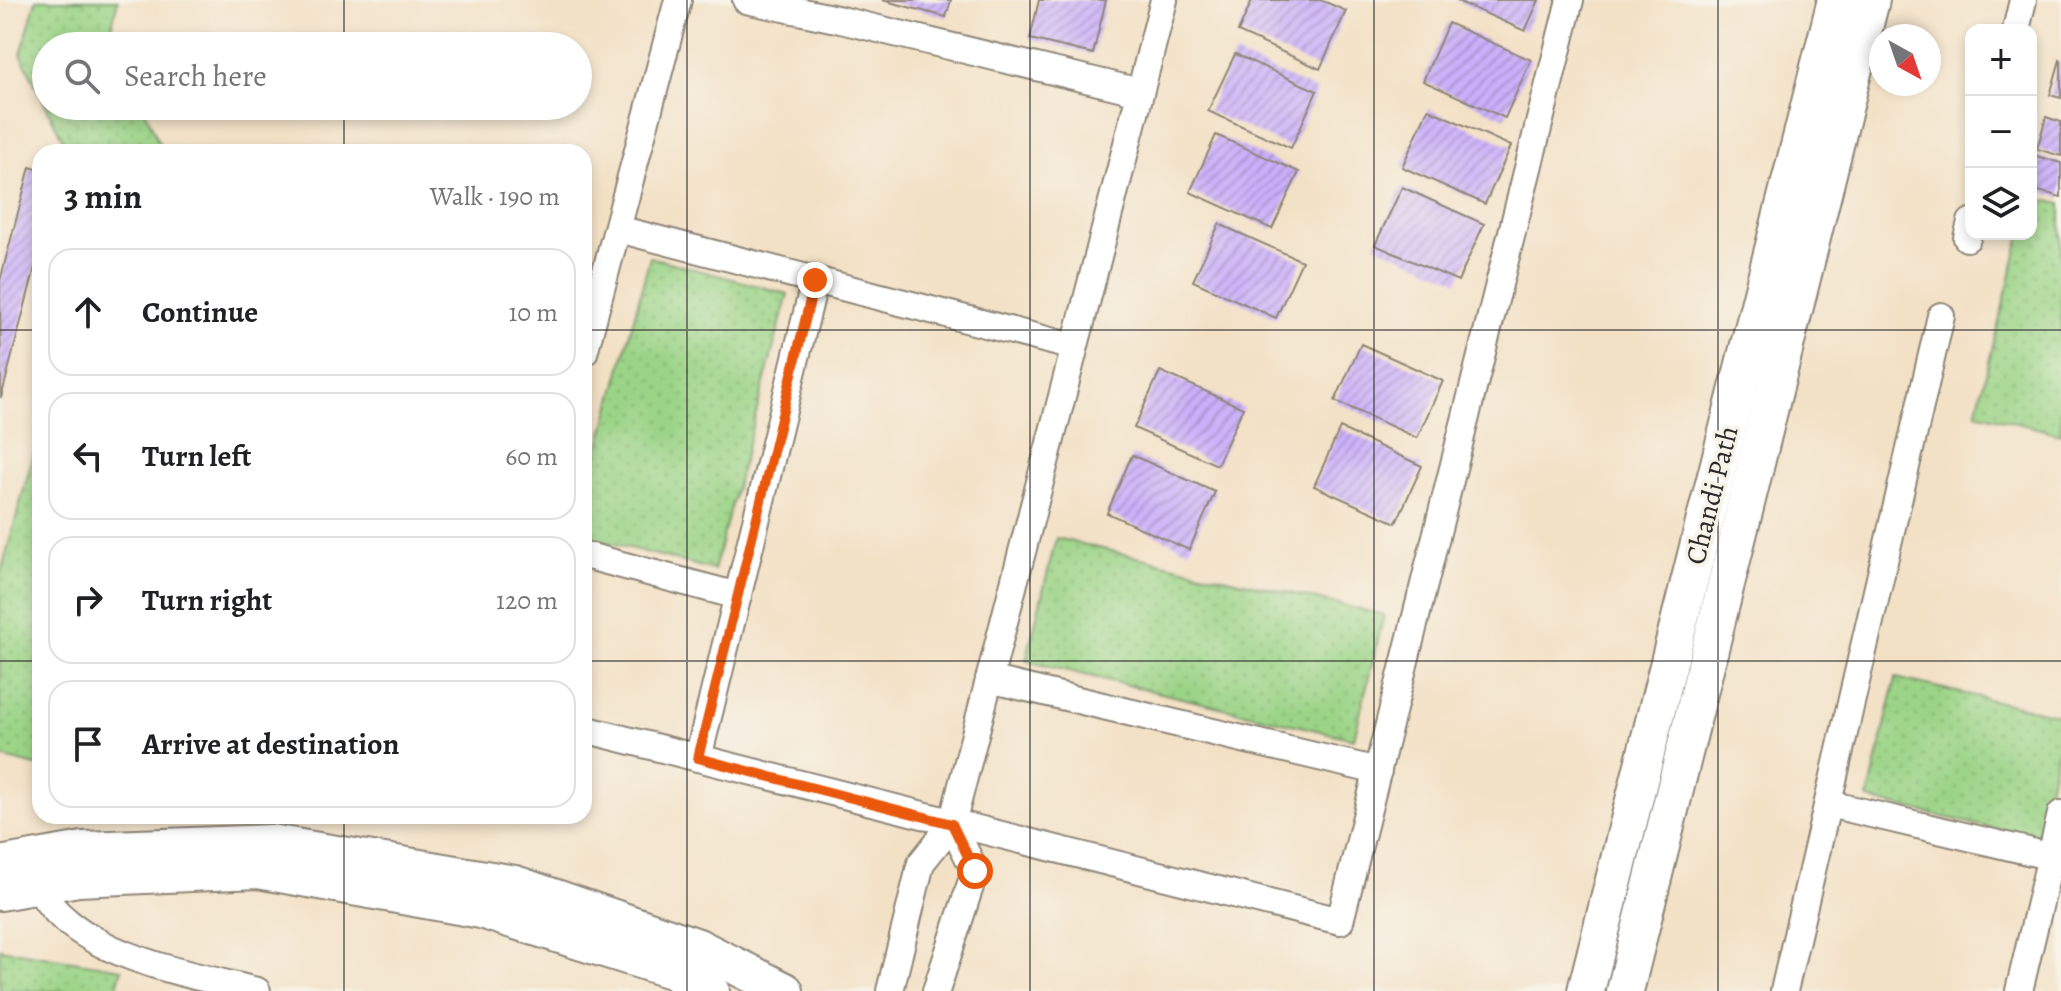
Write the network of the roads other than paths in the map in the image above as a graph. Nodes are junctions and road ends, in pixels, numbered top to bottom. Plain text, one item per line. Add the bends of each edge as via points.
1 (678, 0) edge
2 (746, 0) edge
3 (1164, 0) edge
4 (1570, 0) edge
5 (1836, 0) edge
6 (1871, 0) edge
7 (2023, 0) edge
8 (843, 10) edge
9 (2017, 24) edge
10 (1140, 92) junction
11 (618, 229) junction
12 (815, 280) junction
13 (1941, 316) dead end
14 (592, 324) edge
15 (1074, 347) junction
16 (592, 557) edge
17 (738, 596) junction
18 (989, 679) junction
19 (592, 731) edge
20 (698, 758) junction
21 (1378, 771) junction
22 (1829, 804) junction
23 (2061, 814) edge
24 (952, 824) junction
25 (2056, 858) edge
26 (21, 870) edge
27 (0, 892) edge
28 (736, 980) edge
29 (257, 991) edge
30 (711, 991) edge
31 (785, 991) edge
32 (890, 991) edge
33 (936, 991) edge
34 (1586, 991) edge
35 (1625, 991) edge
36 (1784, 991) edge
37 (2019, 991) edge

1 - 11 street
2 - 8 street
3 - 10 street
4 - 21 street
5 - 34 main road, Chandi Path
6 - 35 main road, Chandi Path
7 - 9 street
8 - 10 street
10 - 15 street
11 - 12 street
11 - 14 street
12 - 15 street
12 - 17 street
13 - 22 street
15 - 18 street
16 - 17 street
17 - 20 street
18 - 21 street
18 - 24 street
19 - 20 street
20 - 24 street
21 - 24 street via 1340,921
22 - 25 street
22 - 36 street
23 - 25 street
24 - 32 street via 921,863
24 - 33 street via 975,871
25 - 37 street
26 - 27 main road
26 - 28 main road via 83,850 271,843 515,884 698,947
26 - 29 street via 61,917 95,941 167,969
26 - 30 main road via 78,878 258,870 481,910 671,970
28 - 31 main road

